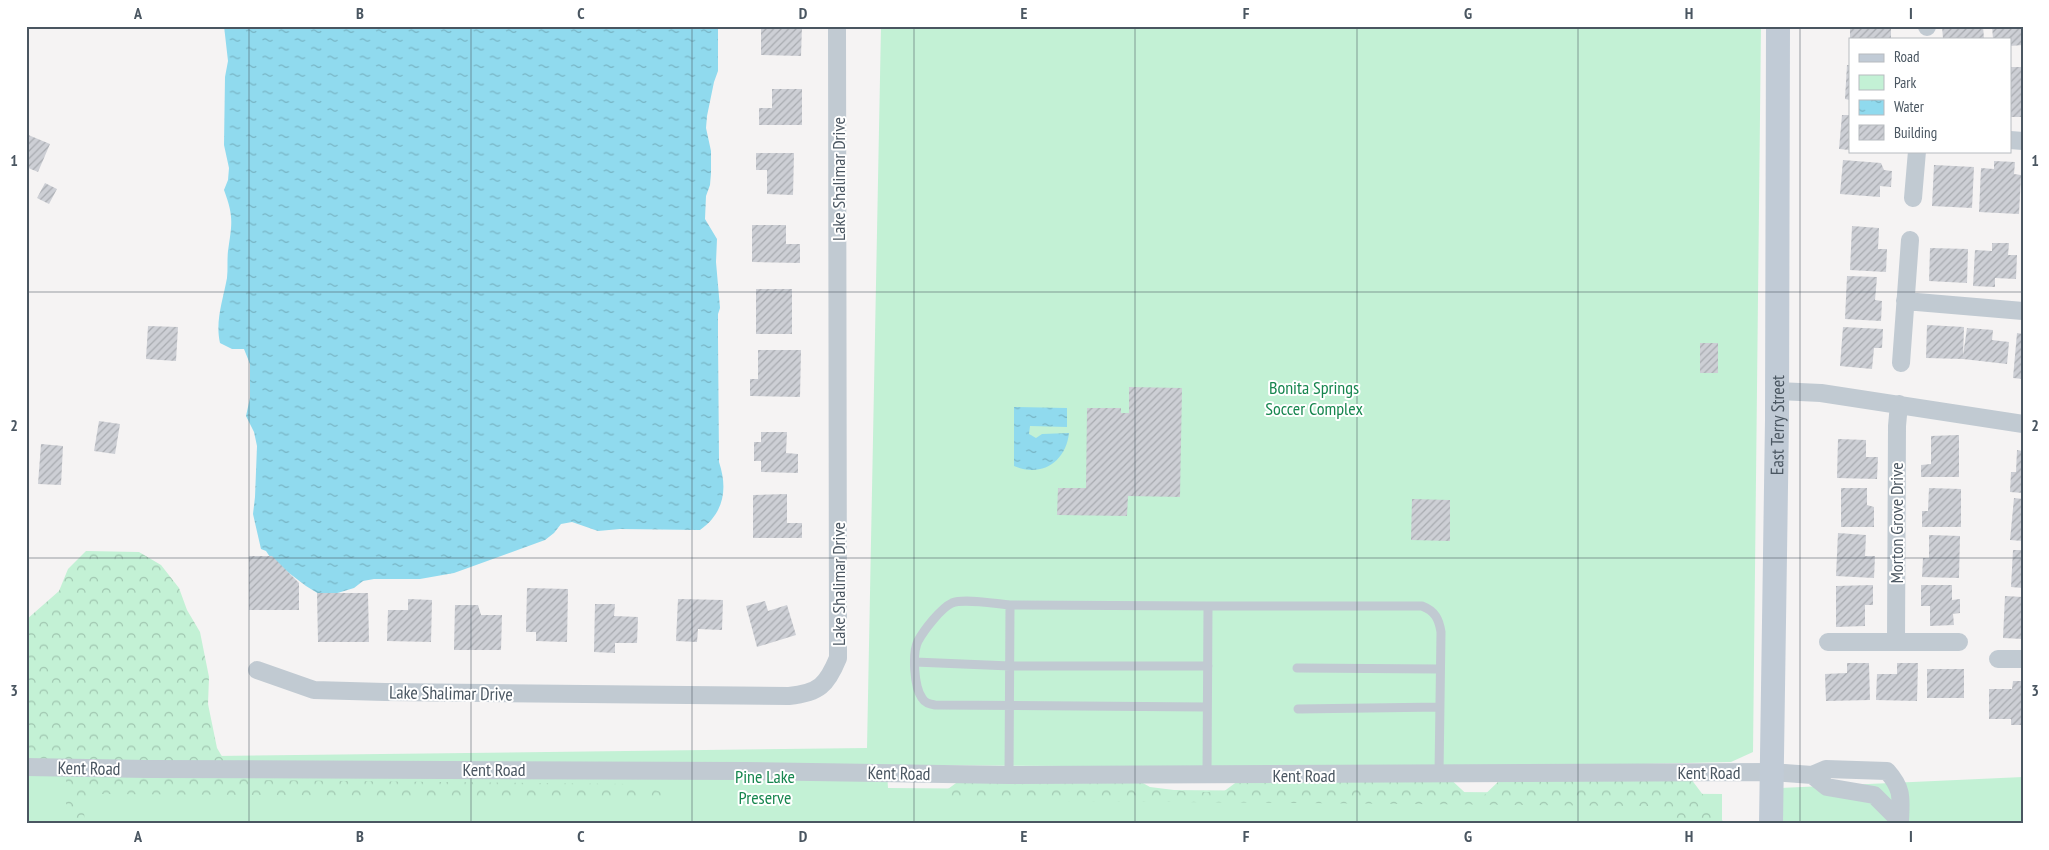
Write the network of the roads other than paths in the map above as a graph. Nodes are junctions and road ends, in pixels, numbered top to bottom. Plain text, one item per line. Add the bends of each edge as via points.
1 (837, 26) edge
2 (1778, 26) edge
3 (1917, 152) edge
4 (1913, 198) dead end
5 (1910, 240) dead end
6 (1905, 301) junction
7 (2023, 311) edge
8 (1901, 363) dead end
9 (1777, 391) junction
10 (1899, 404) junction
11 (2023, 424) edge
12 (1010, 605) junction
13 (1208, 606) junction
14 (1828, 642) dead end
15 (1896, 642) junction
16 (1959, 642) dead end
17 (1998, 659) dead end
18 (2023, 659) edge
19 (915, 662) junction
20 (1010, 666) junction
21 (1208, 666) junction
22 (1297, 668) dead end
23 (257, 670) dead end
24 (1440, 670) junction
25 (1010, 706) junction
26 (1440, 707) junction
27 (1207, 708) junction
28 (1298, 709) dead end
29 (26, 766) edge
30 (1771, 772) junction
31 (1439, 774) junction
32 (1009, 775) junction
33 (1207, 775) junction
34 (1812, 775) junction
35 (1899, 788) junction
36 (1882, 805) junction
37 (1900, 822) edge
38 (1771, 824) edge

1 - 23 street, Lake Shalimar Drive via 838,658 823,686 807,694 789,696 376,692 314,690
2 - 9 street, East Terry Street
3 - 4 street
5 - 6 street
6 - 7 street
6 - 8 street
9 - 10 street via 1821,392
9 - 30 street, East Terry Street
10 - 11 street
10 - 15 street, Morton Grove Drive
12 - 13 lane
12 - 19 lane via 953,603 944,608 918,642
12 - 20 lane
13 - 21 lane
13 - 24 lane via 1422,606 1434,613 1440,624
14 - 15 street
15 - 16 street
17 - 18 street
19 - 20 lane
19 - 25 lane via 916,681 926,703
20 - 21 lane
20 - 25 lane
21 - 27 lane
22 - 24 lane
24 - 26 lane
25 - 27 lane
25 - 32 lane
26 - 28 lane
26 - 31 lane
27 - 33 lane
29 - 32 street, Kent Road
30 - 31 street, Kent Road
30 - 34 street, Kent Road
30 - 38 street, East Terry Street
31 - 33 street, Kent Road
32 - 33 street, Kent Road
34 - 35 street via 1826,769 1887,771
34 - 36 street via 1827,787 1874,795
35 - 36 street
35 - 37 street
36 - 37 street

